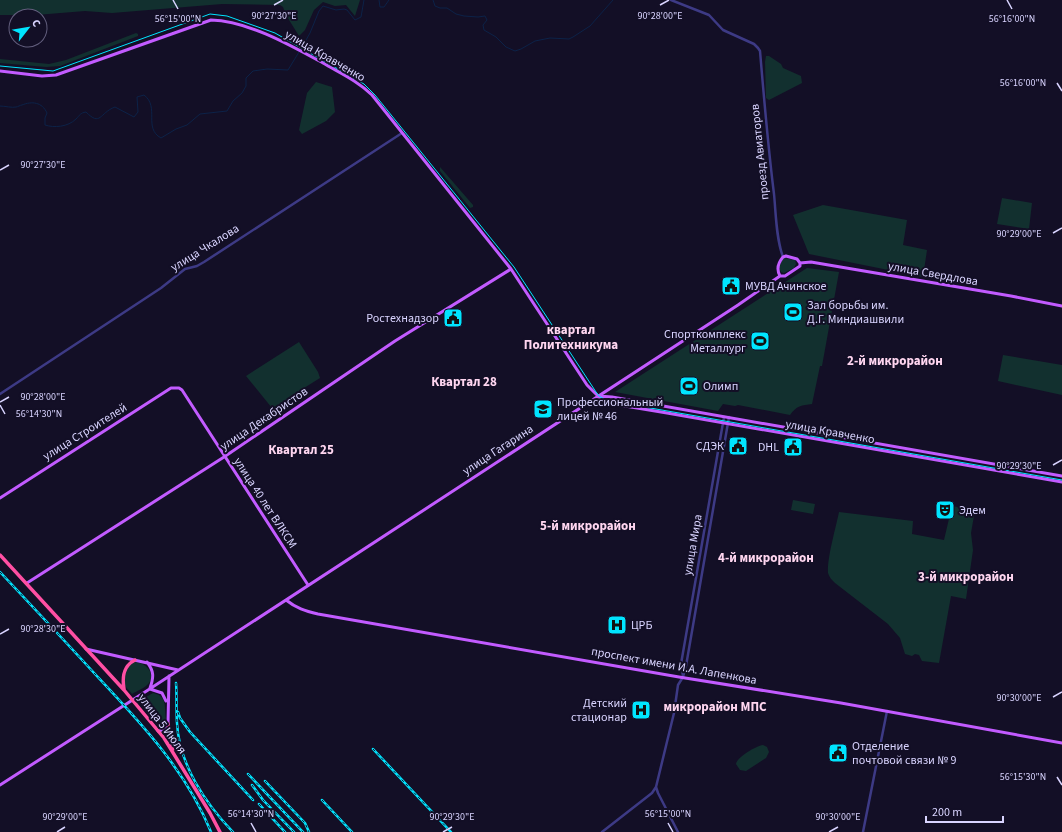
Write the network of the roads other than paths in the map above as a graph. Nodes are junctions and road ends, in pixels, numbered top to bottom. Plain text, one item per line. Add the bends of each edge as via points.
1 (671, 0) edge
2 (0, 71) edge
3 (402, 133) junction
4 (783, 257) junction
5 (800, 263) junction
6 (511, 269) junction
7 (780, 276) junction
8 (1062, 306) edge
9 (182, 390) joint
10 (0, 394) edge
11 (598, 396) junction
12 (724, 417) junction
13 (729, 417) junction
14 (723, 422) junction
15 (728, 423) junction
16 (224, 456) junction
17 (1062, 476) edge
18 (1062, 482) edge
19 (0, 498) edge
20 (701, 552) junction
21 (706, 552) junction
22 (0, 555) edge
23 (27, 583) junction
24 (308, 585) junction
25 (286, 600) junction
26 (691, 609) junction
27 (696, 610) junction
28 (85, 649) junction
29 (96, 652) junction
30 (92, 656) junction
31 (135, 660) junction
32 (146, 662) junction
33 (178, 670) junction
34 (168, 676) junction
35 (683, 677) junction
36 (150, 689) junction
37 (124, 690) junction
38 (168, 705) junction
39 (887, 711) junction
40 (168, 724) junction
41 (158, 731) junction
42 (1062, 743) edge
43 (174, 754) junction
44 (0, 785) edge
45 (656, 787) junction
46 (220, 832) edge
47 (602, 832) edge
48 (678, 832) edge
49 (863, 832) edge

1 - 4 street, проезд Авиаторов via 708,15 723,30 756,45 760,51 764,107 780,250
2 - 3 main road, улица Кравченко via 56,75 211,20 228,22 274,37 363,87
3 - 6 main road, улица Кравченко
3 - 10 street, улица Чкалова via 204,262 185,269
4 - 5 main road via 797,259
4 - 7 main road via 777,269
5 - 7 main road via 785,276
5 - 8 main road, улица Свердлова via 811,262
6 - 11 main road, улица Кравченко via 587,385
6 - 16 main road, улица Декабристов via 395,342
7 - 11 main road, улица Гагарина
9 - 16 main road, улица 40 лет ВЛКСМ
9 - 19 main road, улица Строителей via 171,388
11 - 12 main road, улица Кравченко
11 - 14 main road, улица Кравченко via 607,402
11 - 24 main road, улица Гагарина
12 - 13 main road, улица Кравченко
12 - 14 street, улица Мира
13 - 15 street, улица Мира
13 - 17 main road, улица Кравченко
14 - 15 main road, улица Кравченко
14 - 20 street, улица Мира
15 - 18 main road, улица Кравченко
15 - 21 street, улица Мира
16 - 23 main road, улица Декабристов
16 - 24 main road, улица 40 лет ВЛКСМ
20 - 21 street
20 - 26 street, улица Мира
21 - 27 street, улица Мира
22 - 23 highway
23 - 28 highway
24 - 25 main road, улица Гагарина
25 - 33 main road, улица Гагарина
25 - 35 main road, проспект имени И.А. Лапенкова via 303,610 318,614
26 - 27 street
26 - 35 street, улица Мира via 681,664
27 - 35 street, улица Мира
28 - 29 main road
28 - 30 highway, улица 5 Июля
29 - 30 main road
29 - 31 main road
30 - 37 highway, улица 5 Июля
31 - 32 main road
31 - 37 highway via 125,667 122,680
32 - 33 main road
32 - 36 main road via 154,677
33 - 34 main road, улица Гагарина
34 - 36 main road, улица Гагарина
34 - 38 main road
35 - 39 main road, проспект имени И.А. Лапенкова
35 - 45 street, улица Мира via 678,685
36 - 38 main road via 162,693
36 - 44 main road, улица Гагарина
37 - 41 highway, улица 5 Июля
38 - 40 main road
39 - 42 main road, проспект имени И.А. Лапенкова
39 - 49 street
40 - 41 main road via 163,730
40 - 43 highway
41 - 43 highway, улица 5 Июля
43 - 46 highway, улица 5 Июля
45 - 47 street via 652,793
45 - 48 street

